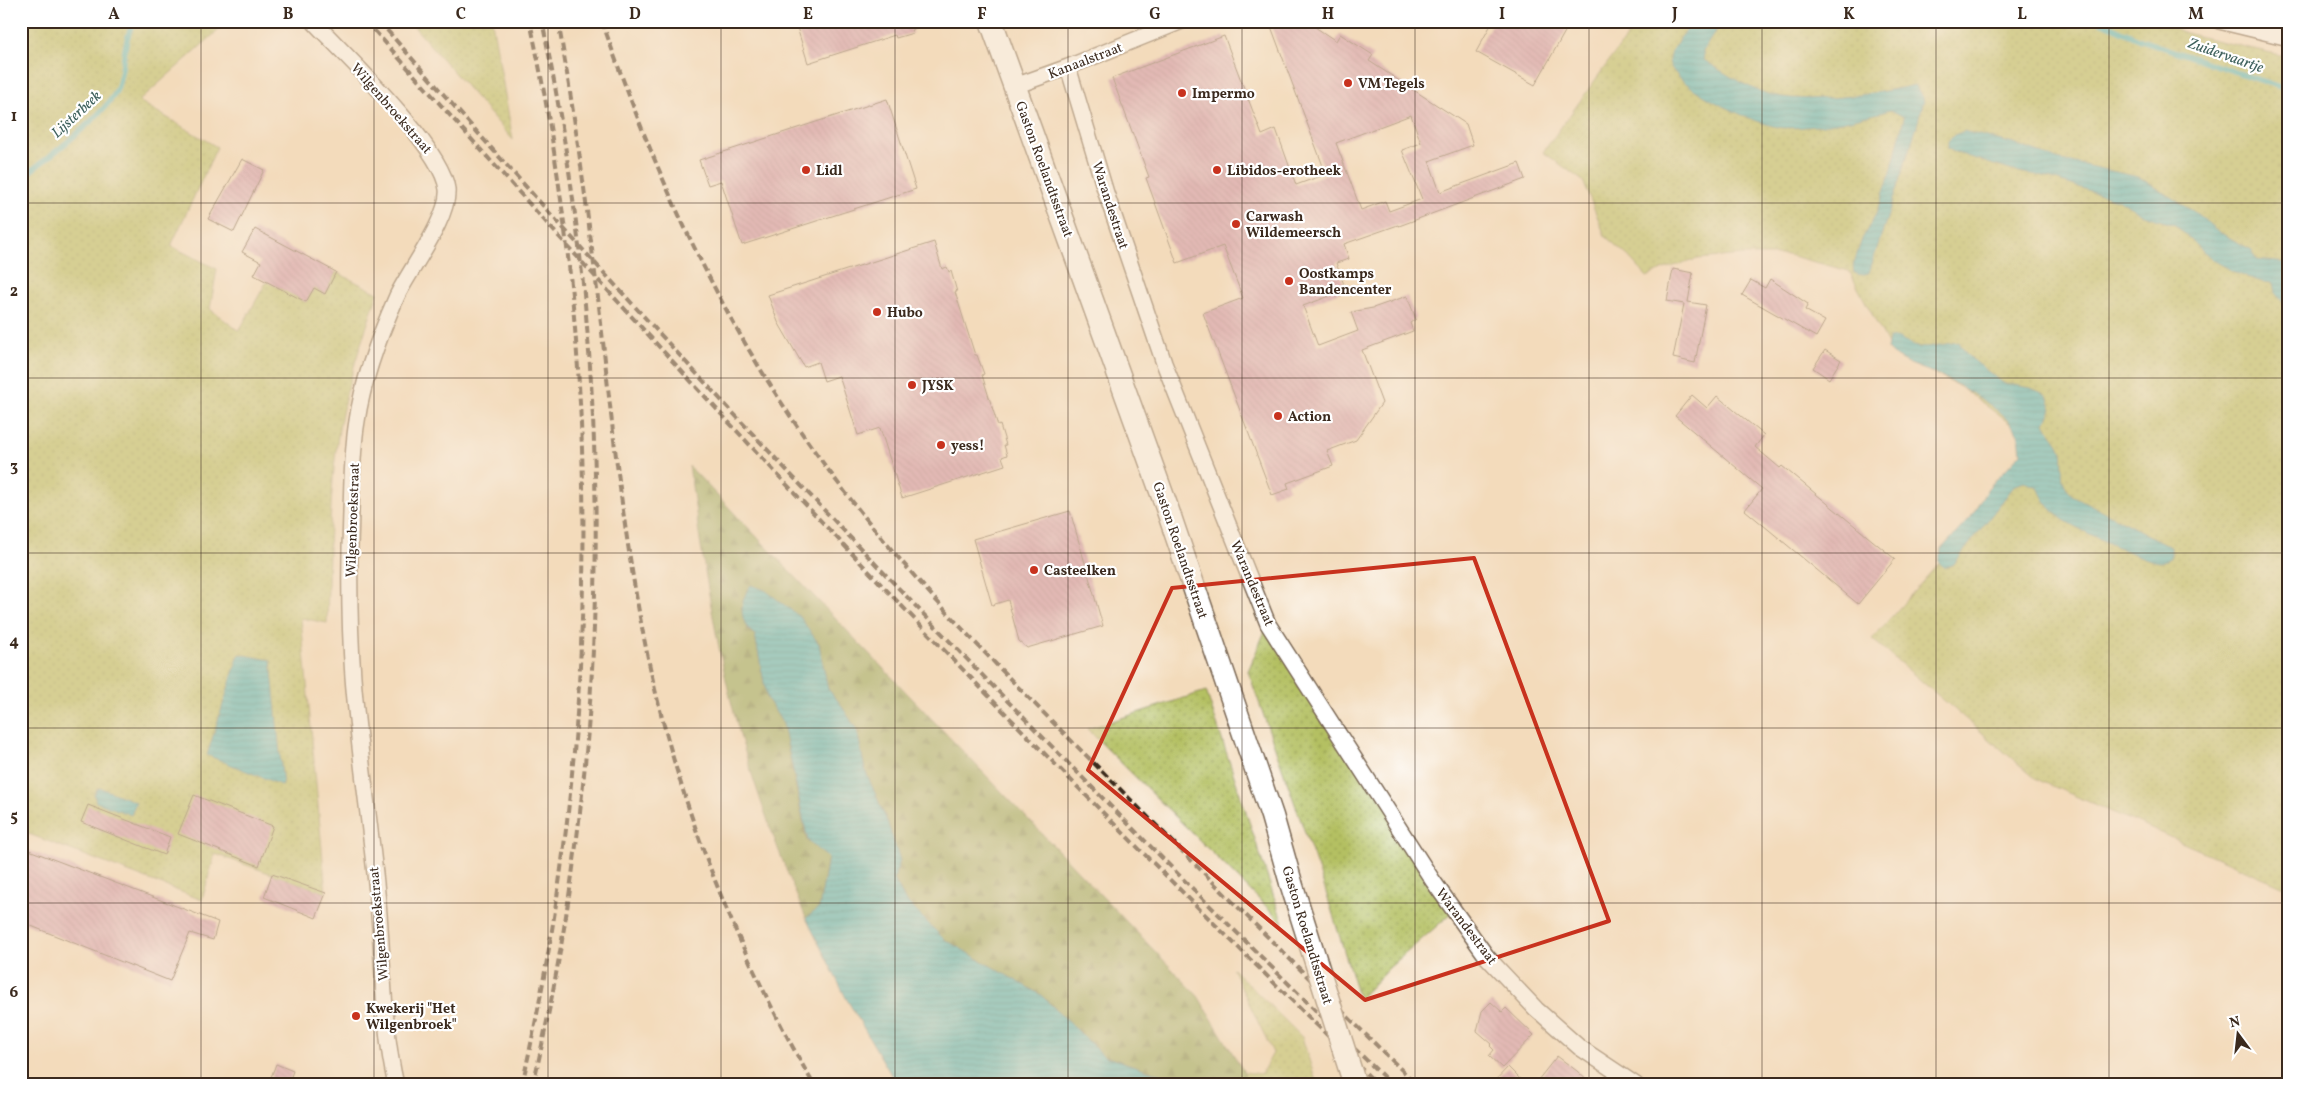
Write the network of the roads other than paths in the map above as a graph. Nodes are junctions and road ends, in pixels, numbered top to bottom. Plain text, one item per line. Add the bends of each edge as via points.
1 (313, 21) edge
2 (991, 21) edge
3 (1182, 21) edge
4 (2219, 21) edge
5 (2289, 38) edge
6 (1068, 67) junction
7 (1015, 86) junction
8 (396, 1085) edge
9 (1355, 1085) edge
10 (1636, 1085) edge

1 - 8 street, Wilgenbroekstraat via 391,104 432,154 442,171 448,197 444,213 398,295 372,361 357,419 354,455 350,548 353,678 378,905 386,1024
2 - 7 main road, Gaston Roelandtsstraat
3 - 6 street, Kanaalstraat
4 - 5 street
6 - 7 street, Kanaalstraat
6 - 10 street, Warandestraat via 1106,193 1164,362 1268,624 1433,881 1487,957 1536,1009 1580,1046
7 - 9 main road, Gaston Roelandtsstraat, bridge via 1163,495 1272,816

